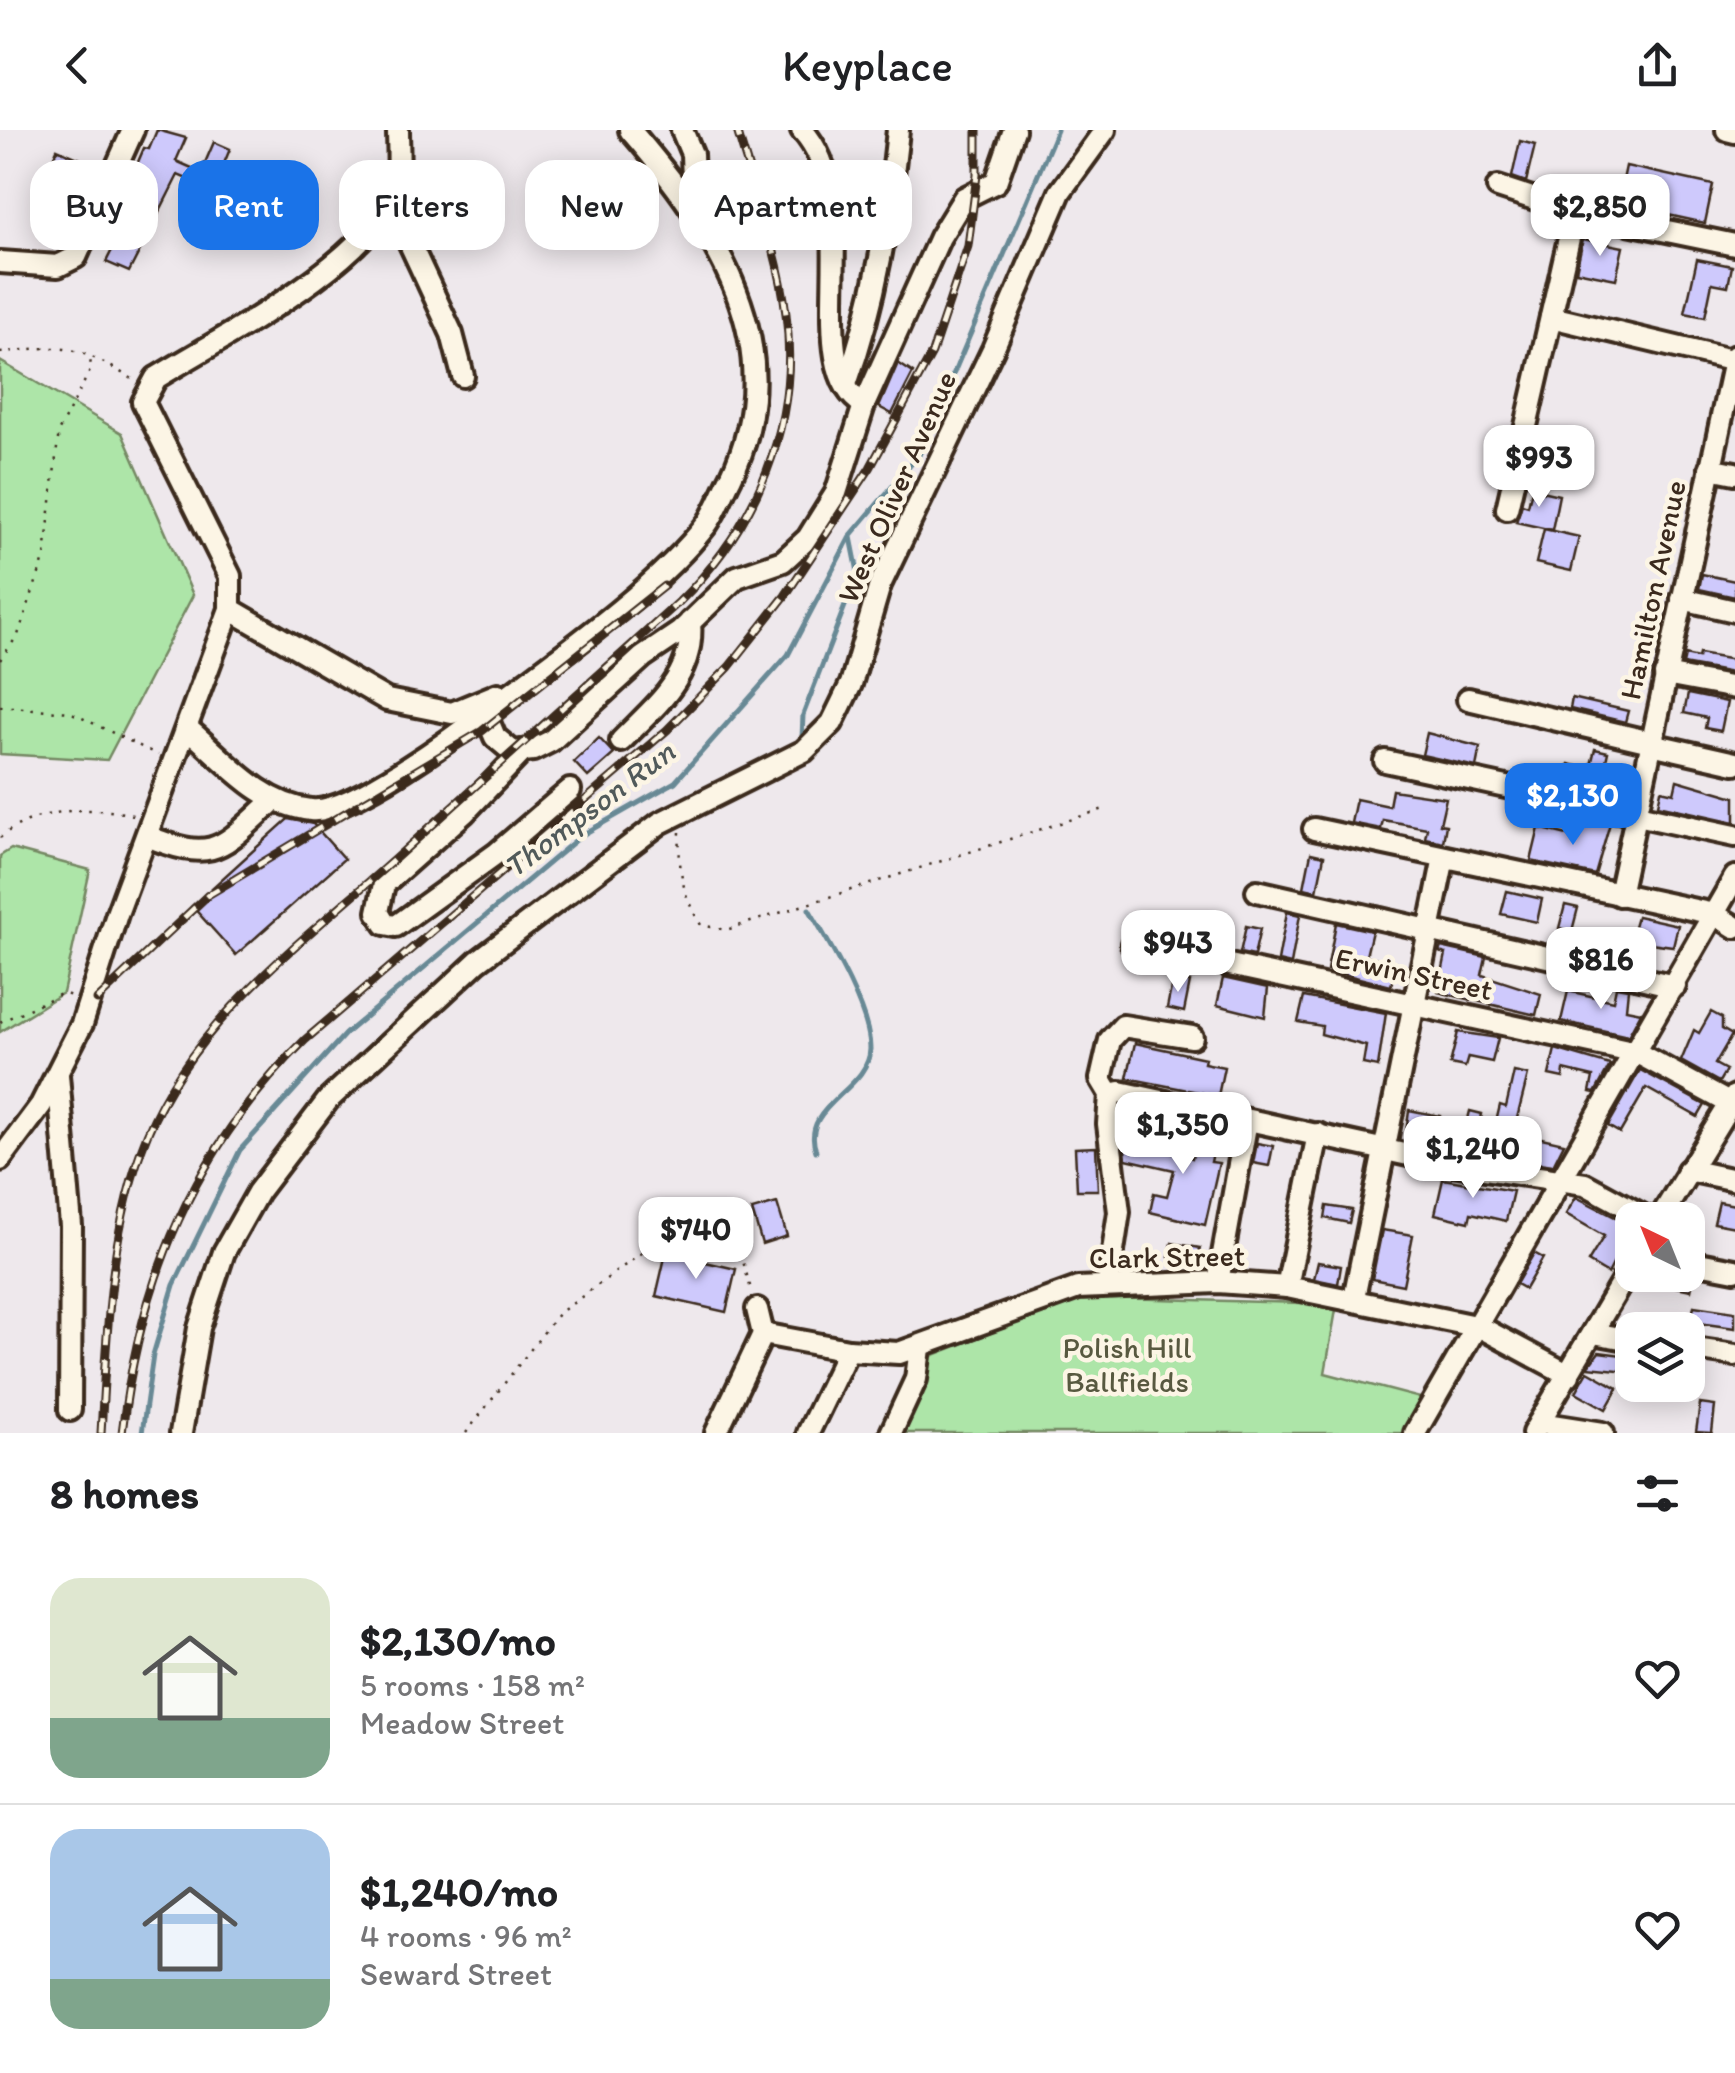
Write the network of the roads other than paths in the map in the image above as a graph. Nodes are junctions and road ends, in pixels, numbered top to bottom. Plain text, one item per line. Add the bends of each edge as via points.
1 (133, 130) edge
2 (398, 130) edge
3 (630, 130) edge
4 (682, 130) edge
5 (802, 130) edge
6 (898, 130) edge
7 (1014, 130) edge
8 (1105, 130) edge
9 (1728, 130) edge
10 (1735, 132) edge
11 (397, 160) edge
12 (692, 160) edge
13 (1498, 187) dead end
14 (679, 188) edge
15 (1576, 212) junction
16 (1735, 245) edge
17 (350, 250) edge
18 (413, 250) edge
19 (715, 250) edge
20 (0, 262) edge
21 (1551, 317) junction
22 (1735, 360) edge
23 (463, 376) dead end
24 (846, 384) junction
25 (864, 405) junction
26 (1710, 468) junction
27 (1735, 473) edge
28 (1507, 510) dead end
29 (1682, 599) junction
30 (230, 609) junction
31 (1735, 611) edge
32 (690, 622) junction
33 (1665, 675) junction
34 (528, 681) junction
35 (1735, 688) edge
36 (1468, 700) dead end
37 (485, 714) junction
38 (188, 728) junction
39 (622, 742) dead end
40 (1651, 743) junction
41 (523, 751) junction
42 (1385, 761) dead end
43 (1735, 763) edge
44 (570, 790) dead end
45 (273, 801) junction
46 (1636, 816) junction
47 (150, 828) junction
48 (1314, 829) dead end
49 (1735, 836) edge
50 (1444, 857) junction
51 (1735, 877) edge
52 (1257, 891) dead end
53 (1620, 895) junction
54 (1714, 914) junction
55 (1735, 927) edge
56 (1428, 931) junction
57 (1132, 944) dead end
58 (1674, 986) junction
59 (1412, 1004) junction
60 (1192, 1037) dead end
61 (1637, 1053) junction
62 (58, 1072) junction
63 (1110, 1094) junction
64 (1733, 1100) edge
65 (1248, 1120) junction
66 (1318, 1134) junction
67 (1384, 1150) junction
68 (0, 1160) edge
69 (1688, 1170) junction
70 (1735, 1180) edge
71 (1560, 1181) junction
72 (1618, 1202) edge
73 (1669, 1202) edge
74 (1705, 1264) edge
75 (1735, 1270) edge
76 (1218, 1282) junction
77 (1108, 1284) junction
78 (1287, 1287) junction
79 (1617, 1292) edge
80 (1354, 1298) junction
81 (757, 1309) road end
82 (1480, 1327) junction
83 (763, 1334) junction
84 (1594, 1334) junction
85 (1615, 1337) edge
86 (920, 1348) junction
87 (848, 1350) junction
88 (1705, 1351) edge
89 (1735, 1356) edge
90 (1569, 1375) junction
91 (70, 1410) dead end
92 (1536, 1428) edge
93 (181, 1433) edge
94 (716, 1433) edge
95 (808, 1433) edge
96 (892, 1433) edge
97 (1414, 1433) edge
98 (1603, 1433) edge

1 - 20 street via 76,257 58,266
2 - 11 street
3 - 14 street
4 - 12 street
5 - 24 street via 831,185 837,264 832,361
6 - 24 street via 870,318
7 - 25 street via 996,182 964,198 940,237
8 - 93 street, West Oliver Avenue via 1060,192 880,585 851,684 832,722 804,750 681,810 636,841 478,961 355,1072 304,1128 224,1252 199,1328
9 - 10 street
13 - 15 street
15 - 16 street
15 - 21 street
17 - 30 street via 156,378 143,402 230,576
18 - 23 street via 452,334
19 - 34 street via 738,290 757,367 749,440 710,520 680,555
21 - 22 street
21 - 28 street
22 - 26 street, Hamilton Avenue
24 - 25 street
25 - 32 street via 836,493 808,538 783,561 737,577
26 - 27 street
26 - 29 street, Hamilton Avenue
29 - 31 street
29 - 33 street, Hamilton Avenue
30 - 34 street via 387,700 452,714
30 - 38 street
32 - 39 street via 692,648 680,679
32 - 41 street via 550,741
33 - 35 street
33 - 40 street, Hamilton Avenue
34 - 37 street
36 - 40 street
37 - 41 street via 503,745
37 - 45 street via 349,802 315,811
38 - 45 street
38 - 47 street
40 - 43 street
40 - 46 street, Hamilton Avenue
41 - 44 street via 384,884 378,912 385,924 396,926 498,854
42 - 46 street
45 - 47 street via 223,846 189,853
46 - 49 street
46 - 53 street, Hamilton Avenue
47 - 62 street via 90,1002
48 - 50 street
50 - 53 street
50 - 56 street
51 - 54 street
52 - 56 street
53 - 54 street
54 - 55 street
54 - 58 street
56 - 58 street
56 - 59 street
57 - 59 street, Erwin Street
58 - 61 street
59 - 61 street, Erwin Street
59 - 67 street
60 - 63 street via 1122,1026 1110,1040 1101,1078
61 - 64 street, Erwin Street
61 - 71 street
62 - 68 street
62 - 91 street via 71,1226
63 - 65 street
63 - 77 street via 1119,1212
64 - 69 street
65 - 66 street
65 - 76 street
66 - 67 street
66 - 78 street
67 - 71 street
67 - 80 street
69 - 70 street
69 - 73 street
71 - 72 street via 1585,1184
71 - 82 street
74 - 75 street
76 - 77 street, Clark Street
76 - 78 street, Clark Street
77 - 86 street, Clark Street via 1024,1304
78 - 80 street, Clark Street
79 - 84 street
80 - 82 street, Clark Street
81 - 83 street
82 - 90 street, Clark Street
82 - 97 street
83 - 87 street, Clark Street
83 - 94 street
84 - 85 street
84 - 90 street
86 - 87 street, Clark Street
86 - 96 street via 916,1379
87 - 95 street
88 - 89 street
90 - 92 street
92 - 98 street

